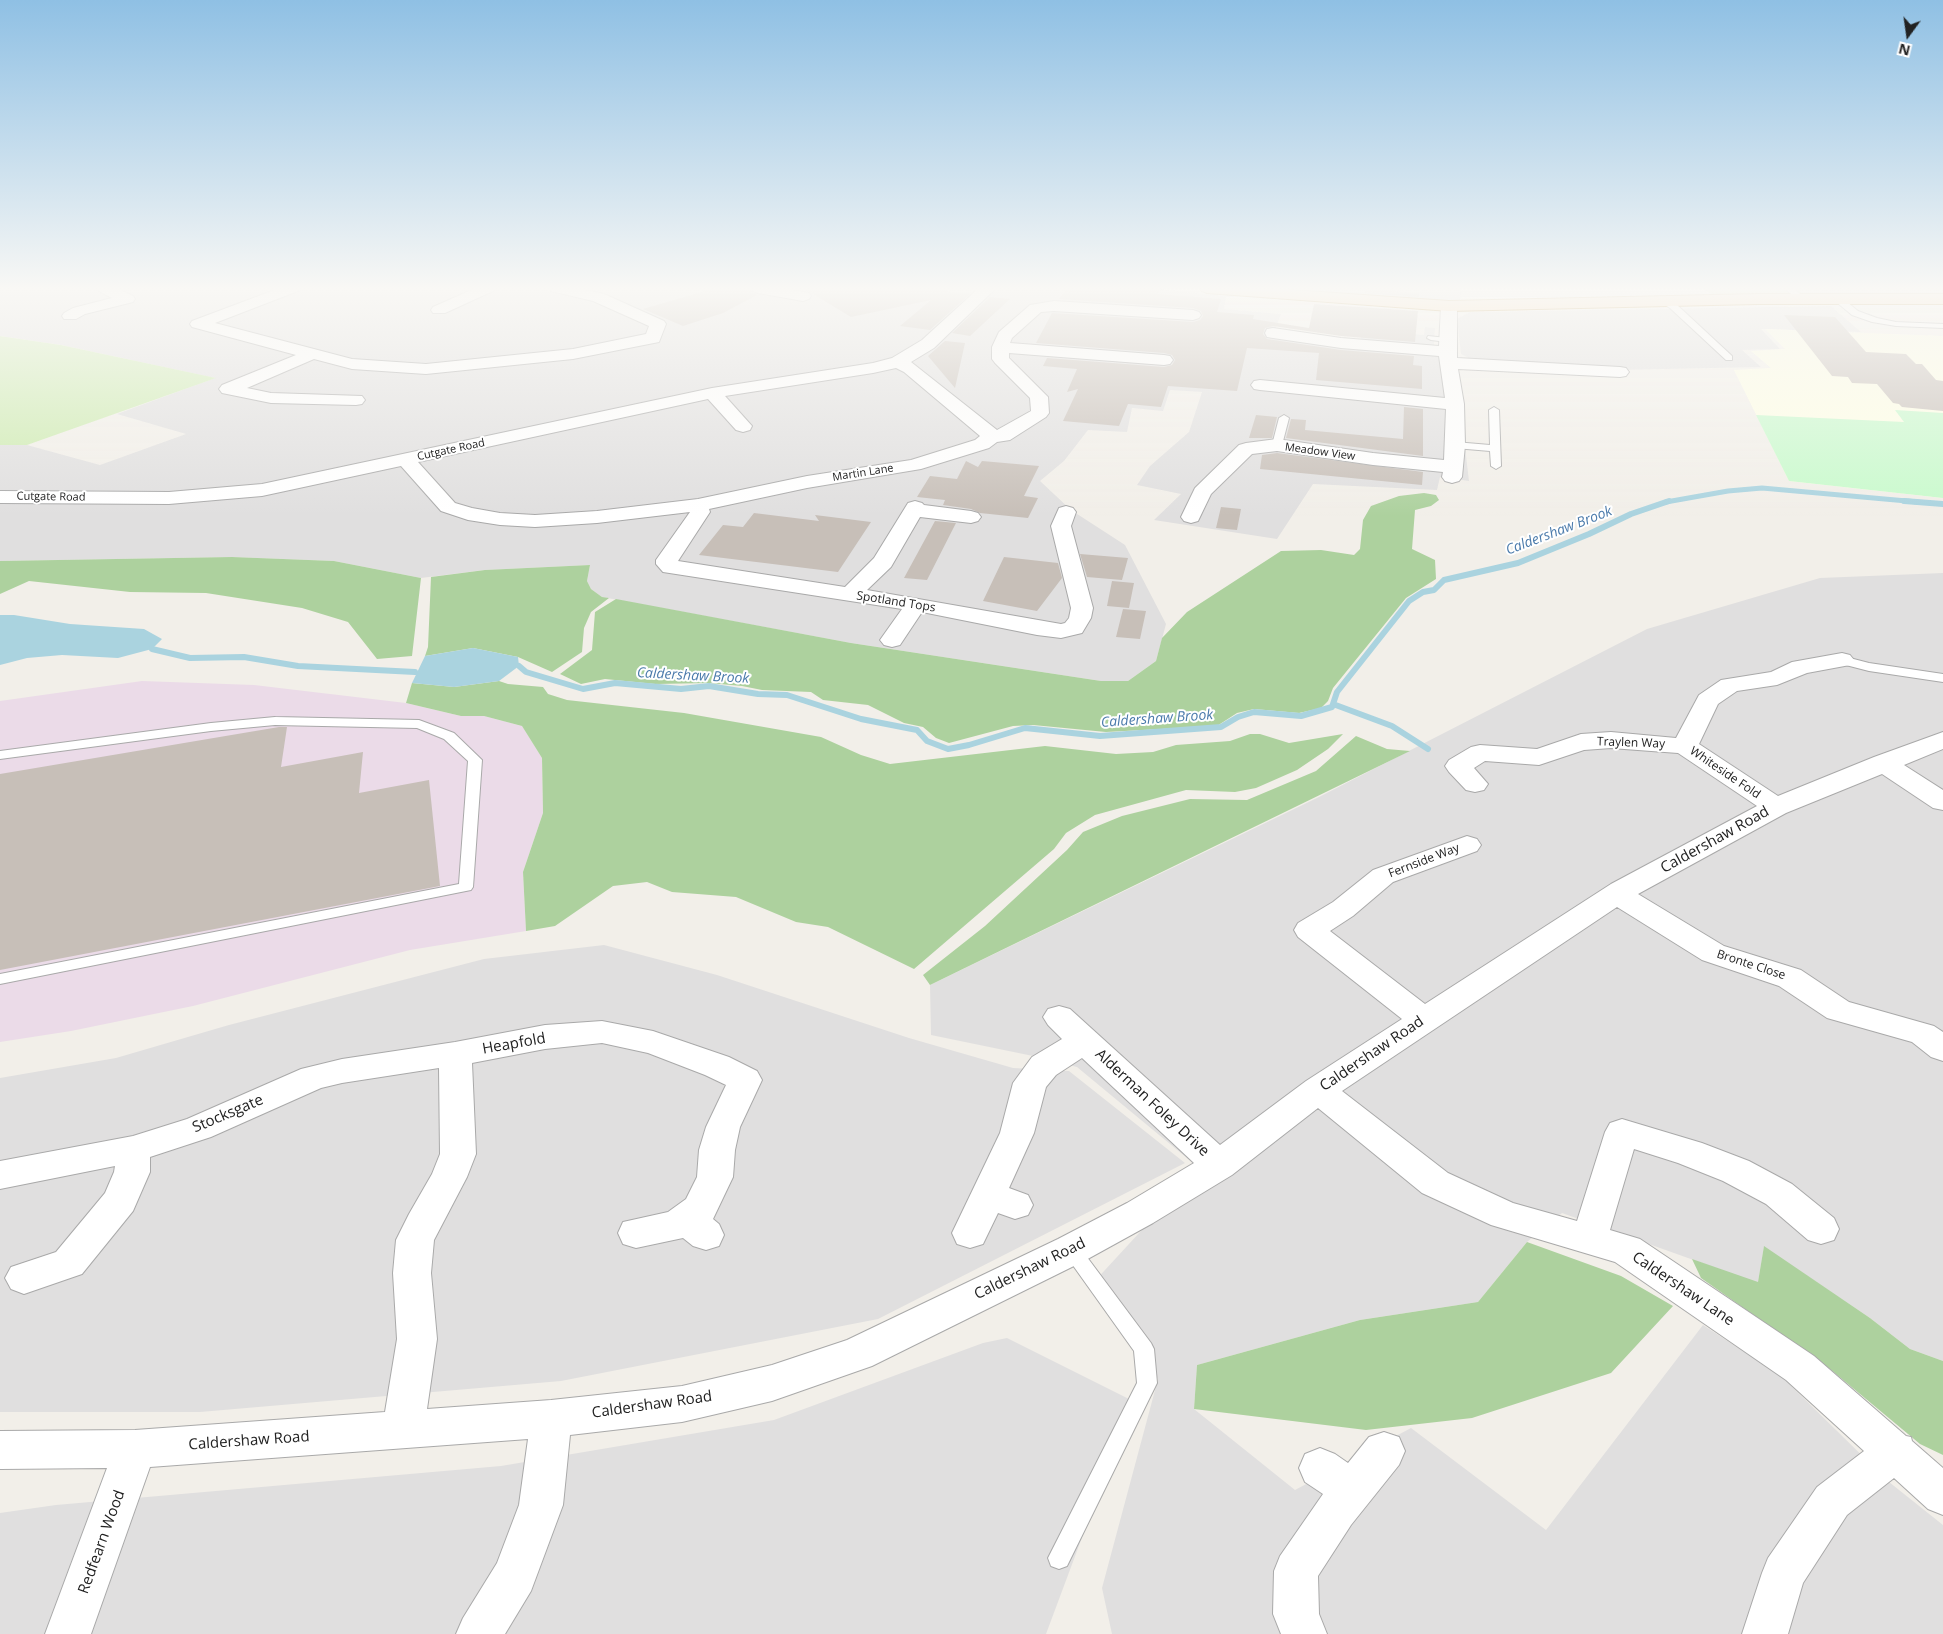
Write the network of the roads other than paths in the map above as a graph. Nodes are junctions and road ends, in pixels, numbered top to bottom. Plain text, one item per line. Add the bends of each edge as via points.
1 (287, 364) edge
2 (357, 364) edge
3 (465, 364) edge
4 (889, 364) edge
5 (903, 364) edge
6 (1007, 364) edge
7 (1446, 364) edge
8 (1563, 364) edge
9 (1620, 372) dead end
10 (1260, 384) dead end
11 (712, 393) junction
12 (356, 400) dead end
13 (1455, 404) junction
14 (1494, 410) dead end
15 (1284, 418) dead end
16 (743, 426) dead end
17 (992, 436) junction
18 (1277, 445) junction
19 (1455, 445) junction
20 (1495, 448) junction
21 (406, 460) junction
22 (1496, 466) dead end
23 (0, 496) edge
24 (698, 505) junction
25 (1066, 512) dead end
26 (1191, 516) dead end
27 (971, 517) dead end
28 (849, 595) junction
29 (916, 604) junction
30 (892, 640) dead end
31 (1842, 660) joint
32 (1943, 678) edge
33 (1943, 740) edge
34 (1685, 746) junction
35 (0, 755) edge
36 (1883, 763) junction
37 (1475, 784) dead end
38 (1943, 802) edge
39 (1776, 807) junction
40 (1477, 842) dead end
41 (1617, 894) junction
42 (0, 979) edge
43 (1059, 1017) dead end
44 (1423, 1019) junction
45 (1084, 1041) junction
46 (1943, 1049) edge
47 (455, 1054) junction
48 (1318, 1090) junction
49 (133, 1148) junction
50 (1219, 1165) junction
51 (0, 1175) edge
52 (1821, 1228) dead end
53 (636, 1233) dead end
54 (970, 1233) dead end
55 (1589, 1240) junction
56 (1071, 1250) junction
57 (24, 1278) dead end
58 (551, 1419) junction
59 (403, 1430) junction
60 (135, 1449) junction
61 (0, 1450) edge
62 (1384, 1451) dead end
63 (1896, 1451) junction
64 (1943, 1495) edge
65 (1059, 1558) dead end
66 (68, 1634) edge
67 (479, 1634) edge
68 (1304, 1634) edge
69 (1765, 1634) edge

1 - 12 street via 228,389 271,398
2 - 3 street via 426,368
4 - 11 street, Cutgate Road
5 - 17 street
6 - 17 street, Martin Lane via 1039,397 1040,413 1003,436
7 - 13 street, Meadow View
8 - 9 street
10 - 13 street
11 - 16 street
11 - 21 street, Cutgate Road
13 - 19 street, Meadow View
14 - 20 lane
15 - 18 lane
17 - 24 street, Martin Lane via 982,444 914,465 807,482
18 - 19 street, Meadow View via 1453,472
18 - 26 street, Meadow View via 1246,449 1202,492
19 - 20 lane
20 - 22 lane
21 - 23 street, Cutgate Road via 262,490 169,498
21 - 24 street, Martin Lane via 448,507 492,518 535,521
24 - 28 street, Spotland Tops via 700,512 667,560 670,567
25 - 29 street, Spotland Tops via 1061,526 1082,608 1074,628 1061,631 1037,628
27 - 28 street via 914,509 883,562
28 - 29 street, Spotland Tops
29 - 30 street
31 - 32 lane
31 - 34 street, Whiteside Fold via 1801,667 1776,678 1730,685 1708,700
33 - 36 street, Caldershaw Road
34 - 37 street, Traylen Way via 1611,740 1581,742 1539,757 1480,753 1458,766
34 - 39 street, Whiteside Fold
35 - 42 lane via 275,721 419,724 449,736 476,760 466,888
36 - 38 street
36 - 39 street, Caldershaw Road
39 - 41 street, Caldershaw Road
40 - 44 street, Fernside Way via 1383,876 1343,909 1300,934
41 - 44 street, Caldershaw Road
41 - 46 street, Bronte Close via 1713,953 1790,978 1838,1010 1923,1034
43 - 45 street, Alderman Foley Drive
44 - 48 street, Caldershaw Road
45 - 50 street, Alderman Foley Drive
45 - 54 street, Alderman Foley Drive via 1044,1066 1030,1083 1002,1200
47 - 49 street, Stocksgate via 313,1078 199,1128
47 - 53 street, Heapfold via 546,1037 602,1032 653,1043 754,1077 723,1127 715,1177 700,1210 697,1227 673,1226
47 - 59 street via 458,1154 415,1240 412,1273 417,1339
48 - 50 street, Caldershaw Road
48 - 55 street, Caldershaw Lane via 1435,1182 1504,1215
49 - 51 street, Stocksgate
49 - 57 street via 132,1172 120,1201 77,1268
50 - 56 street, Caldershaw Road
52 - 55 street via 1779,1194 1736,1171 1625,1122
55 - 63 street, Caldershaw Lane via 1627,1250 1800,1368
56 - 58 street, Caldershaw Road via 858,1354 772,1383 682,1404
56 - 65 lane via 1144,1349 1147,1382
58 - 59 street, Caldershaw Road
58 - 67 street via 541,1505 515,1576
59 - 60 street, Caldershaw Road
60 - 61 street, Caldershaw Road
60 - 66 street, Redfearn Wood
62 - 68 street via 1336,1479 1336,1511 1296,1571 1296,1614
63 - 64 street, Caldershaw Lane
63 - 69 street via 1832,1501 1784,1573

